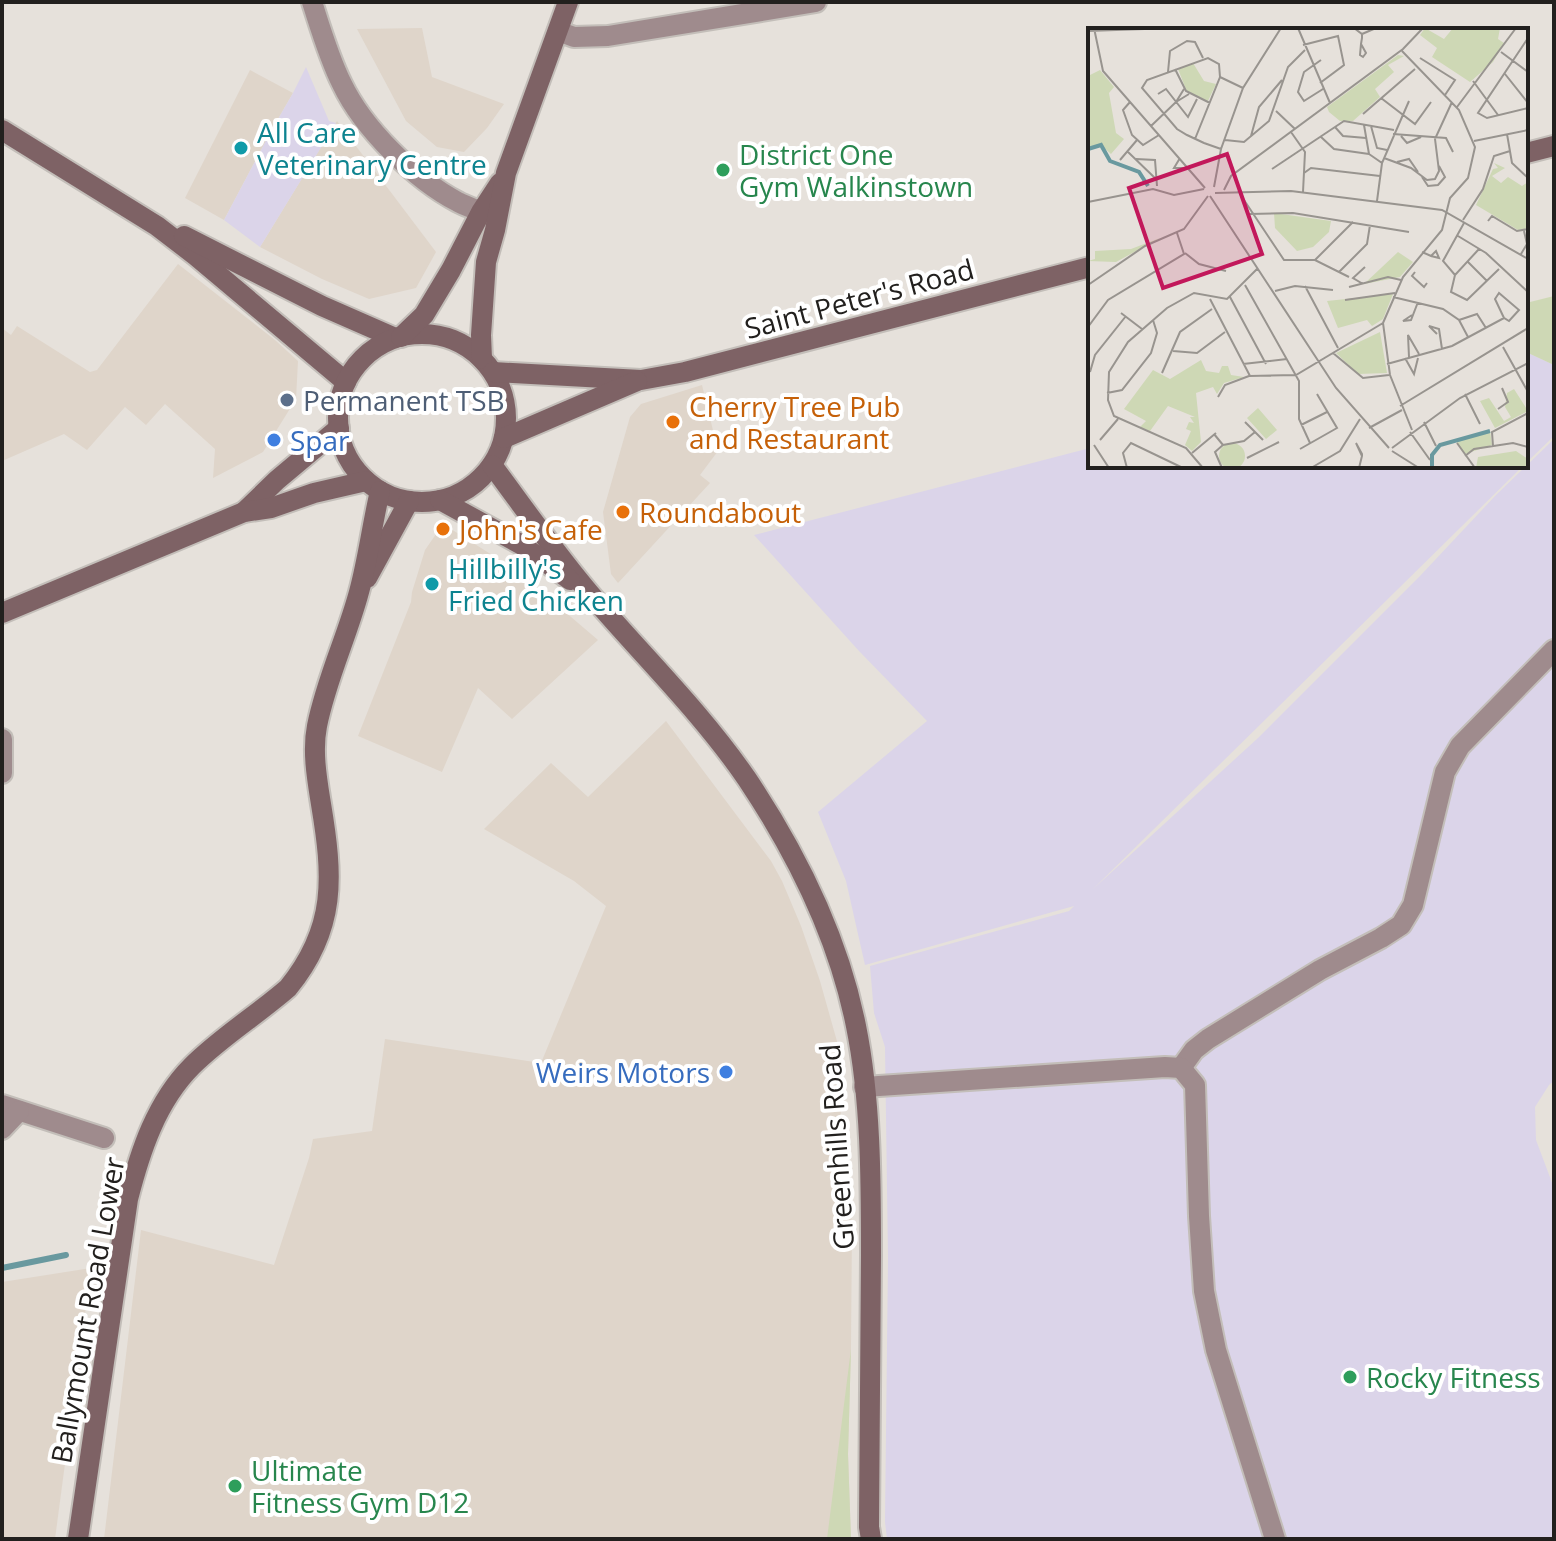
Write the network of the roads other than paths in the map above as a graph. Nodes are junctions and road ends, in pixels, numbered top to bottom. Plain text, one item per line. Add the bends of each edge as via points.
1 (312, 2) edge
2 (568, 2) edge
3 (816, 2) edge
4 (558, 31) junction
5 (2, 130) edge
6 (1554, 146) edge
7 (1528, 152) edge
8 (506, 173) junction
9 (481, 212) junction
10 (157, 226) junction
11 (1088, 268) edge
12 (398, 338) junction
13 (487, 366) junction
14 (641, 380) junction
15 (346, 382) junction
16 (339, 428) junction
17 (504, 438) junction
18 (492, 465) junction
19 (373, 486) junction
20 (440, 500) junction
21 (409, 501) junction
22 (244, 512) junction
23 (359, 592) junction
24 (590, 594) junction
25 (2, 613) edge
26 (1554, 650) edge
27 (2, 739) edge
28 (2, 773) edge
29 (1181, 1068) junction
30 (864, 1087) junction
31 (11, 1108) edge
32 (2, 1129) edge
33 (104, 1138) dead end
34 (78, 1539) edge
35 (871, 1539) edge
36 (1275, 1539) edge

1 - 9 street via 342,86 367,123 418,174
2 - 4 main road
3 - 4 street via 608,36 574,37
4 - 8 main road
5 - 10 main road
6 - 7 main road
8 - 9 main road
8 - 13 main road via 486,262 481,335
9 - 12 main road via 424,315
10 - 12 main road
10 - 15 main road
11 - 14 main road, Saint Peter's Road via 702,369
12 - 13 main road via 444,337 465,345
12 - 15 main road via 371,351
13 - 14 main road, Saint Peter's Road
13 - 17 main road via 502,393
14 - 17 main road, Saint Peter's Road
15 - 16 main road
16 - 19 main road via 353,466
16 - 22 main road
17 - 18 main road
18 - 20 main road via 478,481
18 - 24 main road, Greenhills Road
19 - 21 main road
19 - 22 main road via 314,493
19 - 23 main road, Ballymount Road Lower
20 - 21 main road
20 - 24 main road, Greenhills Road via 522,545
21 - 23 main road, Ballymount Road Lower
22 - 25 main road
23 - 34 main road, Ballymount Road Lower via 316,728 316,772 330,872 322,928 288,988 186,1073 153,1123 128,1199
24 - 30 main road, Greenhills Road via 719,739 806,879 842,973
26 - 29 street via 1460,746 1445,772 1413,905 1401,925 1208,1039
27 - 28 street
29 - 30 street
29 - 36 street via 1195,1085 1204,1291 1216,1350
30 - 35 main road, Greenhills Road via 871,1178
31 - 32 street
31 - 33 street

